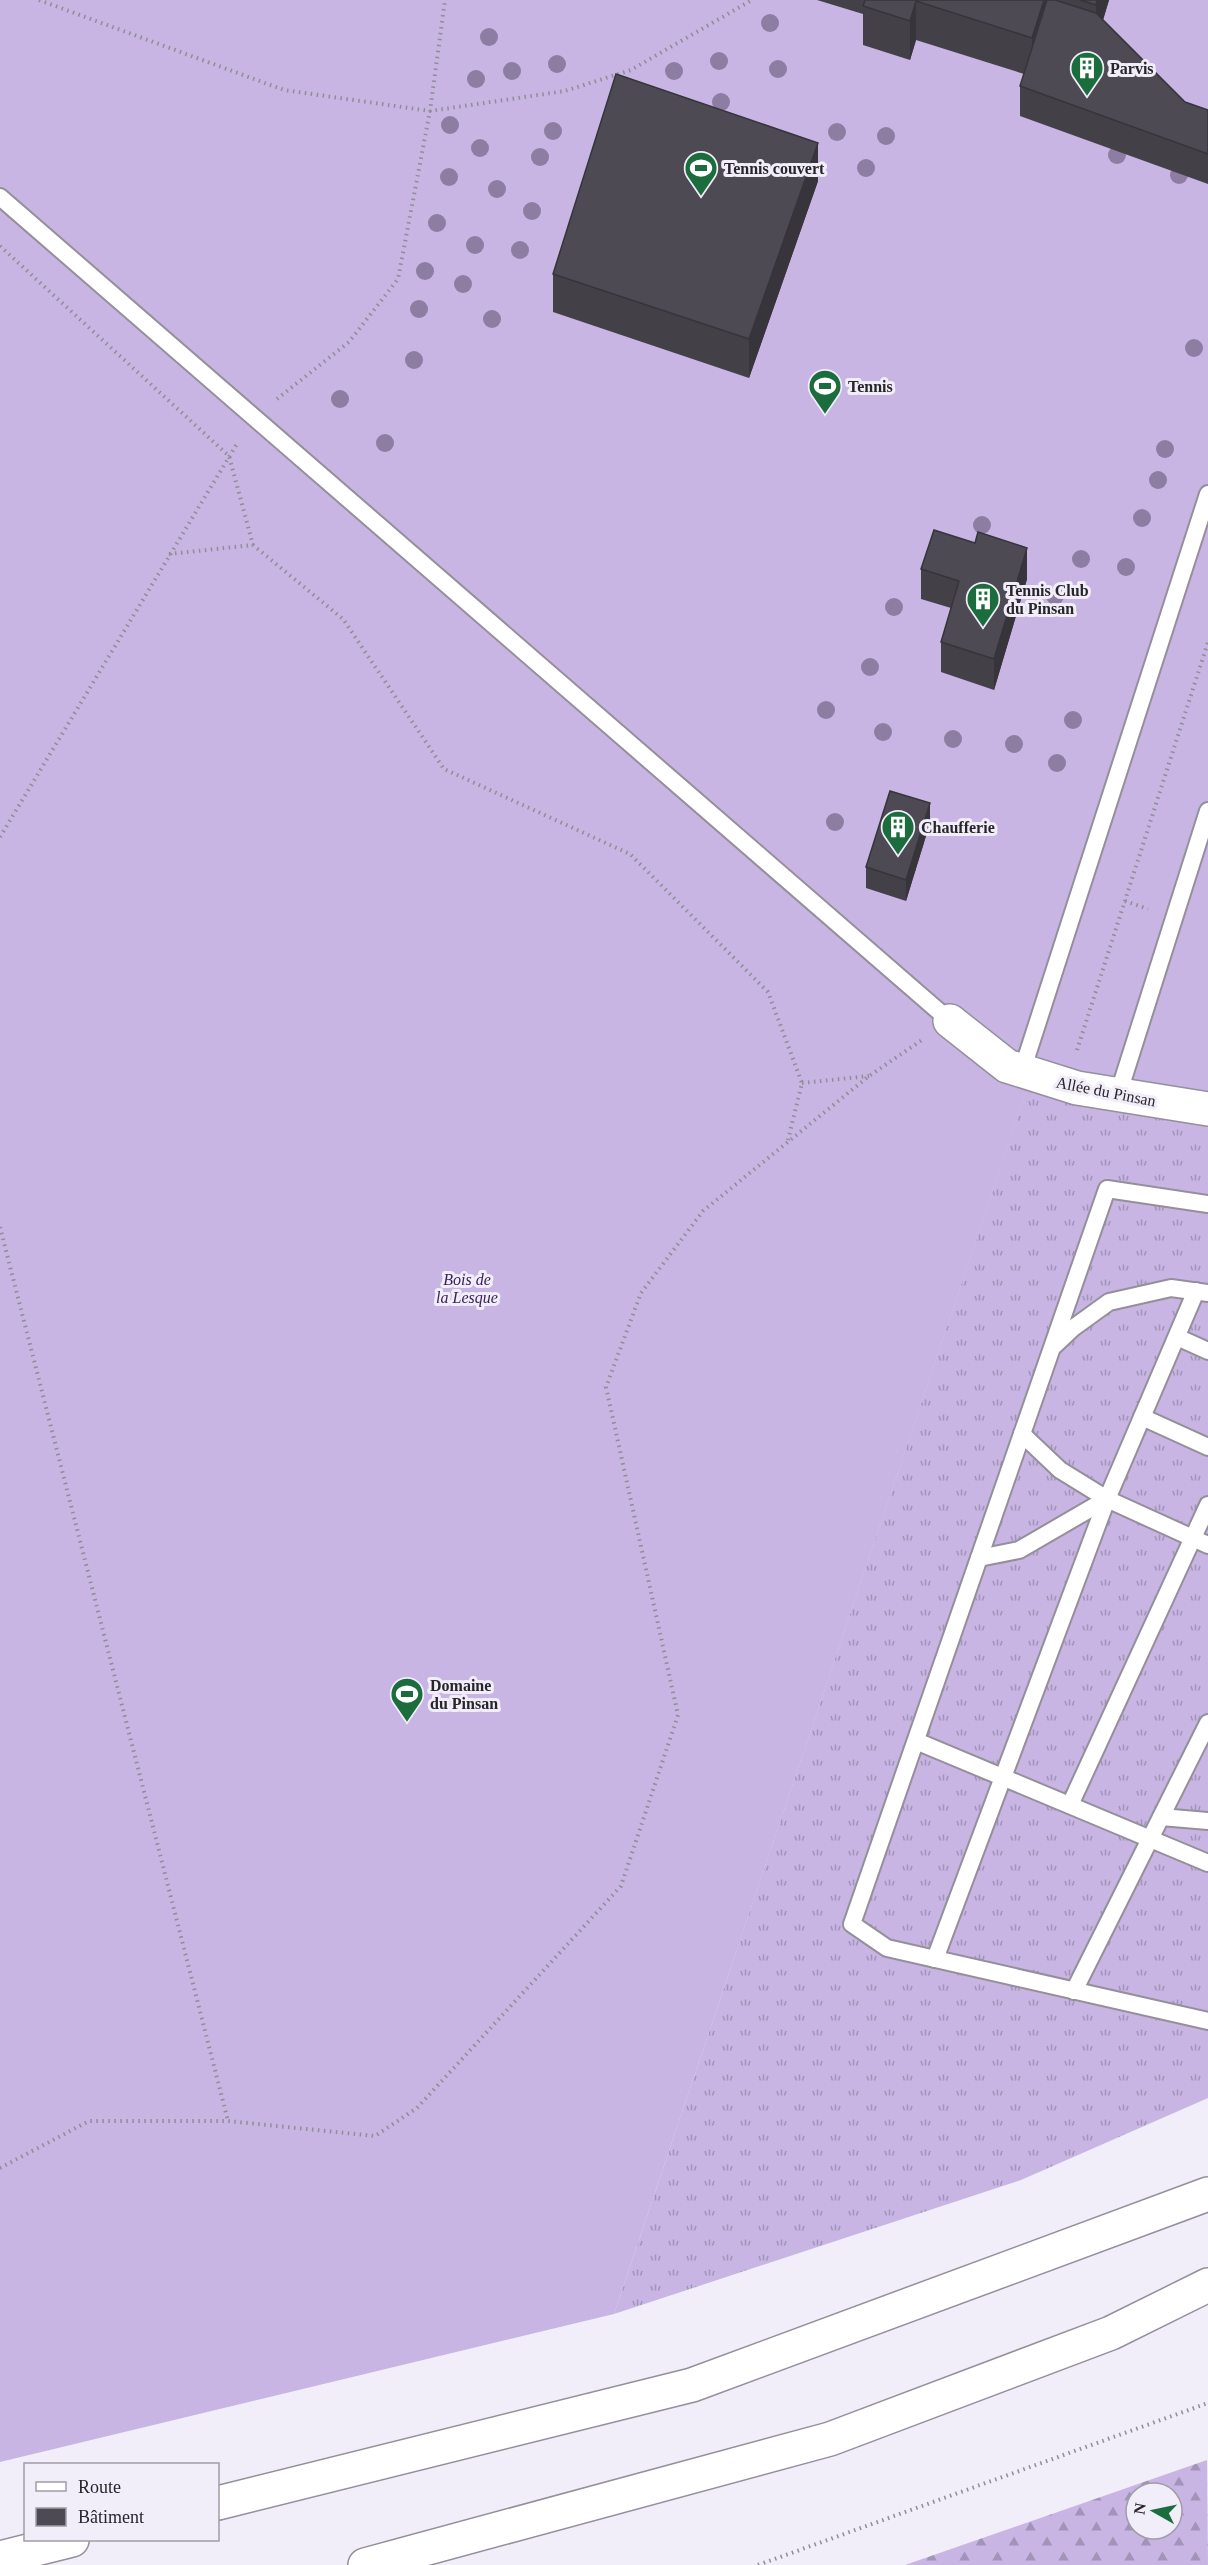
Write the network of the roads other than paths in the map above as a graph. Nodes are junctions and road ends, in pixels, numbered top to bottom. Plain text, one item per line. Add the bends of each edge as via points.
1 (0, 196) edge
2 (1208, 494) edge
3 (1208, 811) edge
4 (950, 1020) joint
5 (1022, 1071) junction
6 (1118, 1095) junction
7 (1208, 1109) edge
8 (1208, 1204) edge
9 (1202, 1292) edge
10 (1177, 1337) junction
11 (1052, 1348) junction
12 (1208, 1351) edge
13 (1142, 1417) junction
14 (1022, 1434) junction
15 (1208, 1447) edge
16 (1107, 1499) junction
17 (1208, 1504) edge
18 (1192, 1538) junction
19 (1208, 1545) edge
20 (979, 1558) junction
21 (1208, 1723) edge
22 (916, 1741) junction
23 (1203, 1747) edge
24 (1004, 1777) junction
25 (1070, 1805) junction
26 (1161, 1817) junction
27 (1208, 1821) edge
28 (1150, 1839) junction
29 (1208, 1863) edge
30 (935, 1959) junction
31 (1074, 1991) junction
32 (1208, 2021) edge
33 (1208, 2194) edge
34 (1208, 2285) edge
35 (219, 2503) edge
36 (68, 2541) edge
37 (0, 2558) edge
38 (365, 2565) edge

1 - 4 lane
2 - 5 lane
3 - 6 lane
4 - 5 main road, Allée du Pinsan via 1007,1066
5 - 6 main road, Allée du Pinsan
6 - 7 main road, Allée du Pinsan
8 - 11 lane via 1107,1189
9 - 10 lane
9 - 11 lane via 1171,1287 1109,1302
10 - 12 lane
10 - 13 lane
11 - 14 lane
13 - 15 lane
13 - 16 lane
14 - 16 lane via 1060,1470
14 - 20 lane
16 - 18 lane
16 - 20 lane via 1019,1550
16 - 24 lane
17 - 18 lane
18 - 19 lane
18 - 25 lane
20 - 22 lane
21 - 23 lane
22 - 24 lane
22 - 30 lane via 852,1924 887,1948
23 - 26 lane
24 - 25 lane
24 - 30 lane
25 - 28 lane
26 - 27 lane
26 - 28 lane
28 - 29 lane
28 - 31 lane
30 - 31 lane
31 - 32 lane
33 - 35 main road via 692,2385
34 - 38 main road via 1112,2333 830,2439
36 - 37 main road

